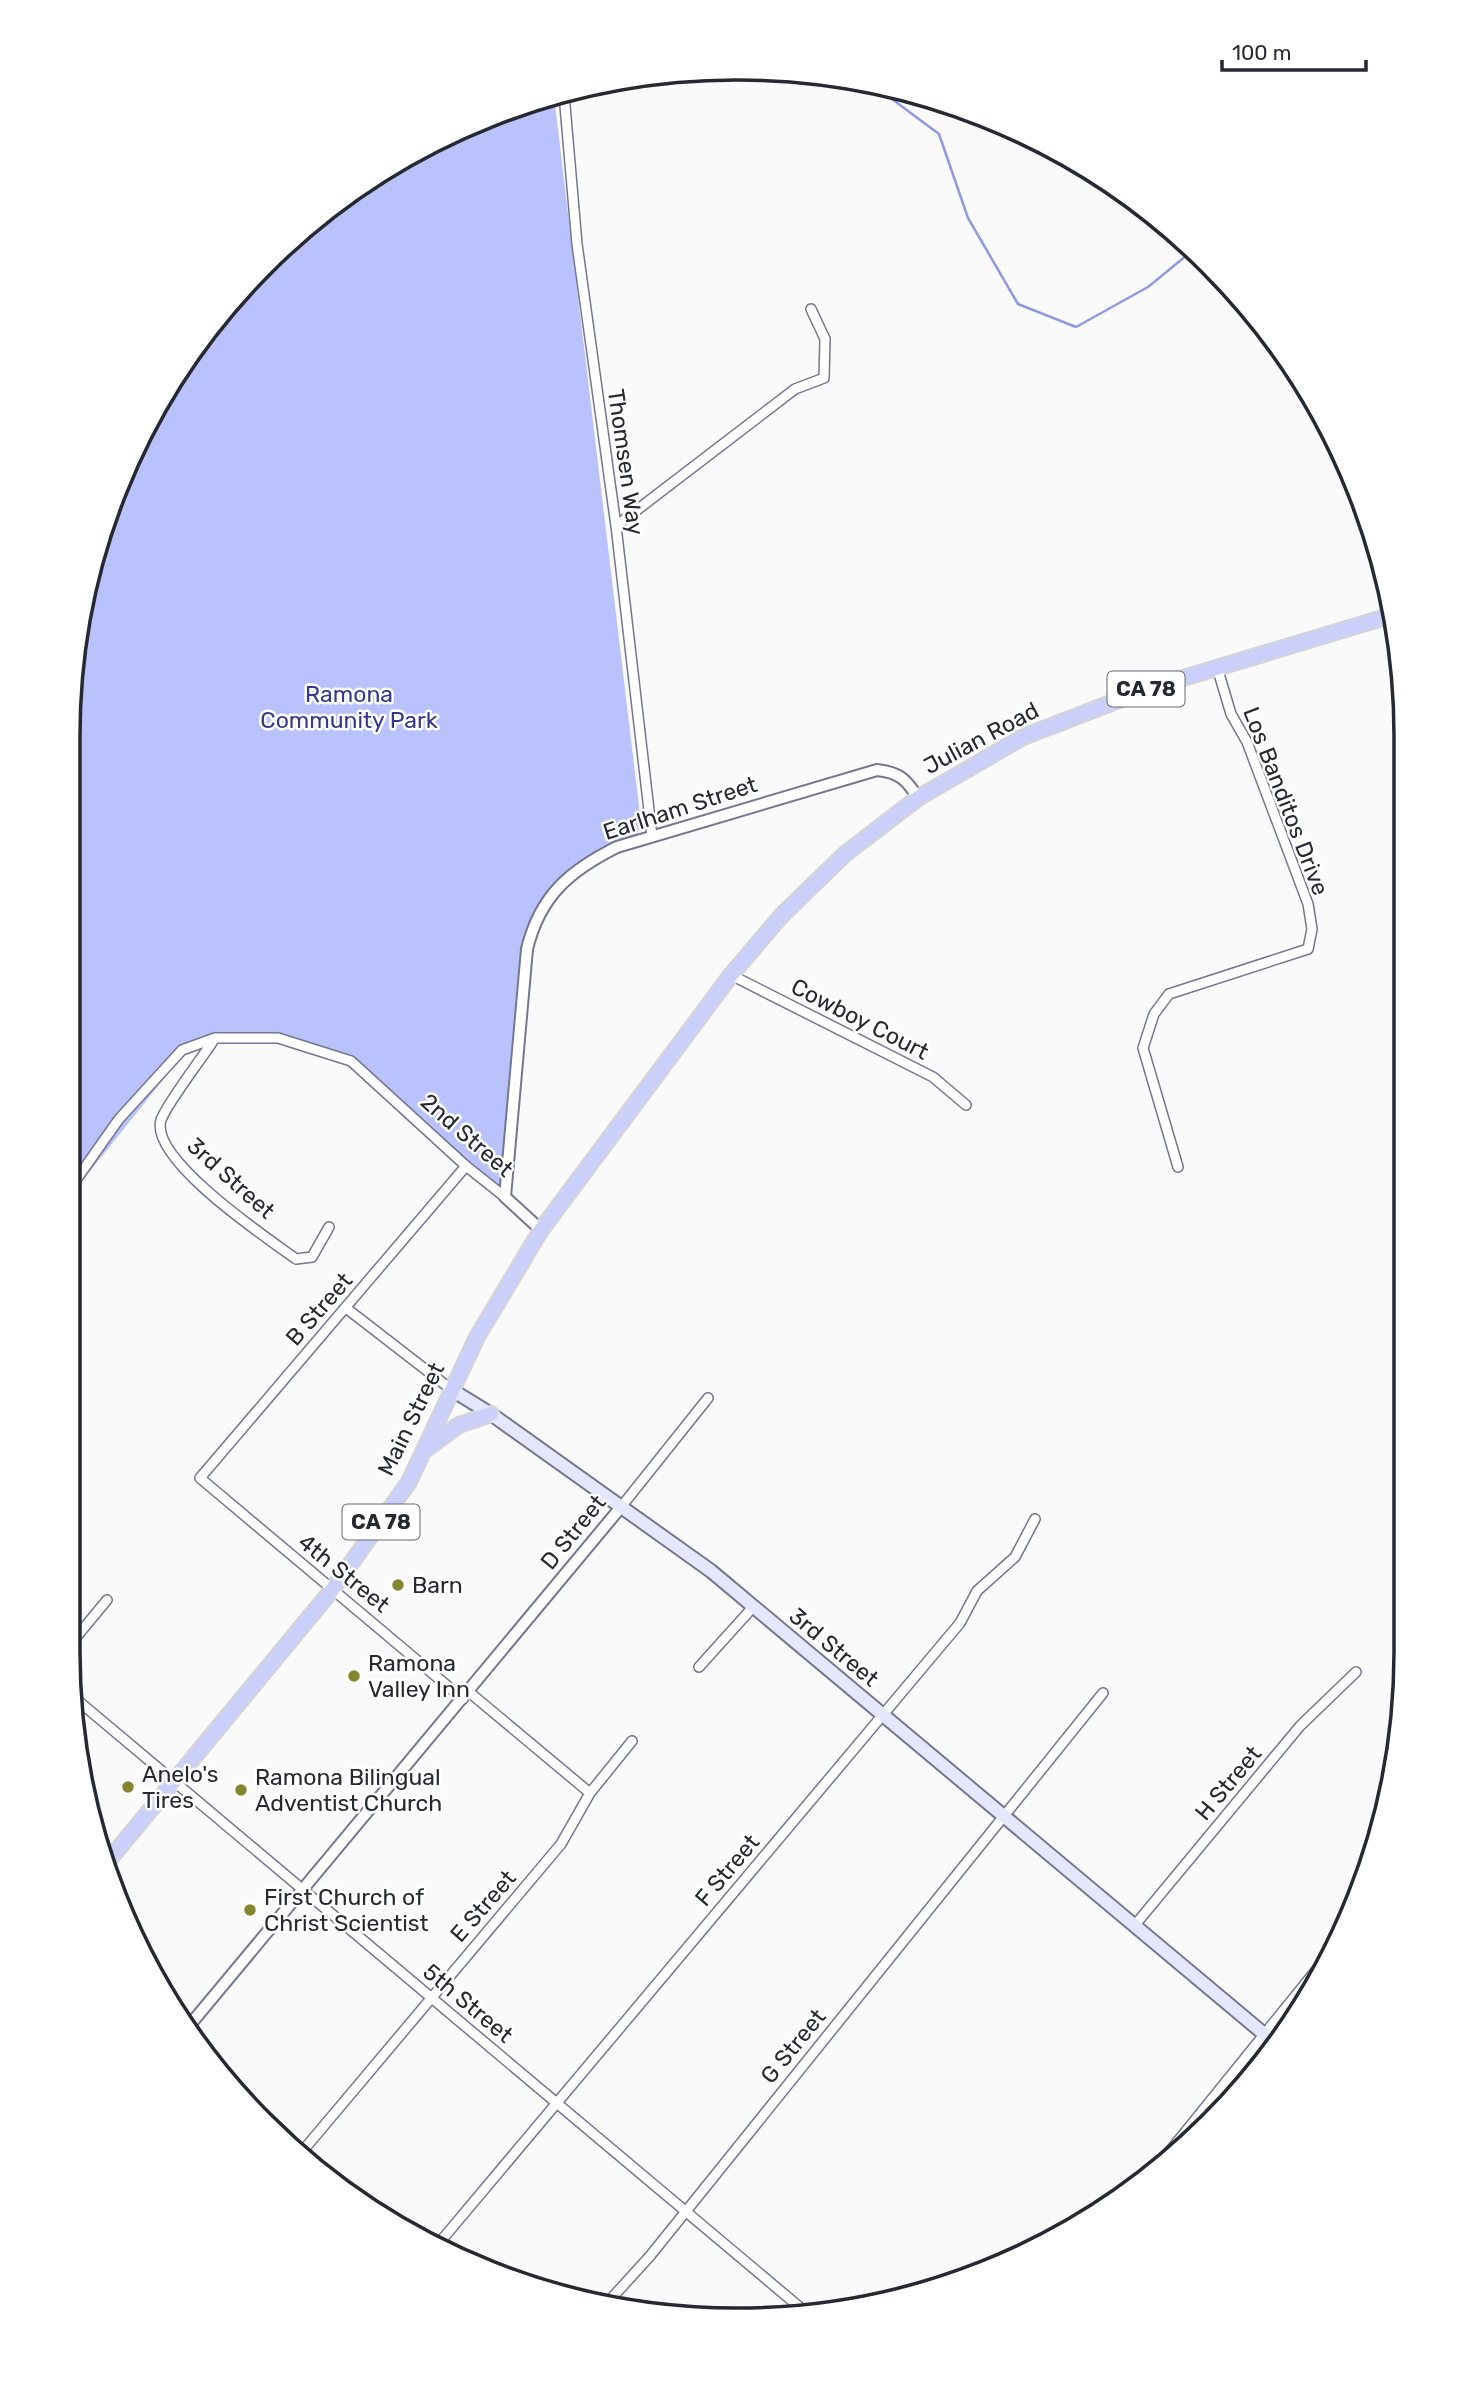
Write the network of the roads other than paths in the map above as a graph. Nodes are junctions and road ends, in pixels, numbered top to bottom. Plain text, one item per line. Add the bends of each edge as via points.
1 (565, 104) edge
2 (811, 309) dead end
3 (616, 526) junction
4 (1382, 617) edge
5 (1217, 667) junction
6 (918, 798) junction
7 (652, 836) junction
8 (731, 975) junction
9 (215, 1038) junction
10 (681, 1040) joint
11 (966, 1105) dead end
12 (466, 1166) junction
13 (1178, 1167) dead end
14 (80, 1174) edge
15 (505, 1197) junction
16 (329, 1227) dead end
17 (541, 1230) junction
18 (346, 1308) junction
19 (452, 1390) junction
20 (708, 1398) dead end
21 (491, 1414) junction
22 (424, 1450) junction
23 (200, 1478) joint
24 (621, 1507) junction
25 (1035, 1519) dead end
26 (332, 1590) junction
27 (107, 1600) dead end
28 (754, 1606) junction
29 (80, 1633) edge
30 (699, 1667) dead end
31 (1356, 1672) dead end
32 (1103, 1693) dead end
33 (466, 1696) junction
34 (83, 1705) edge
35 (883, 1715) junction
36 (632, 1741) dead end
37 (173, 1782) junction
38 (590, 1793) junction
39 (1006, 1815) junction
40 (113, 1855) edge
41 (303, 1890) junction
42 (1135, 1925) junction
43 (1298, 1993) edge
44 (431, 1996) junction
45 (194, 2021) edge
46 (1265, 2034) junction
47 (1269, 2037) edge
48 (558, 2102) junction
49 (1189, 2128) edge
50 (306, 2147) edge
51 (686, 2209) junction
52 (443, 2239) edge
53 (613, 2297) edge
54 (798, 2305) edge

1 - 3 street, Thomsen Way via 577,244
2 - 3 street via 825,339 824,378 794,389
3 - 7 street, Thomsen Way
4 - 5 main road, Julian Road / CA 78
5 - 6 main road, Julian Road / CA 78 via 1131,694 1023,737
5 - 13 street, Los Banditos Drive via 1308,904 1312,929 1308,949 1169,994 1154,1014 1143,1048
6 - 7 street, Earlham Street via 906,779 877,770
6 - 8 main road, Julian Road / CA 78 via 845,854 781,916
7 - 15 street, Earlham Street via 588,861 538,911 527,949
8 - 10 main road, Julian Road / CA 78
8 - 11 street, Cowboy Court via 933,1077
9 - 12 street, 2nd Street via 278,1038 351,1061
9 - 14 street, 2nd Street via 182,1050 119,1119
9 - 16 street, 3rd Street via 161,1121 168,1150 222,1205 296,1259 312,1257
10 - 17 main road, Main Street / CA 78
12 - 15 street, 2nd Street
12 - 18 street, B Street
15 - 17 street, 2nd Street
17 - 19 main road, Main Street / CA 78 via 477,1337
18 - 19 street, 3rd Street
18 - 23 street, B Street
19 - 21 main road, 3rd Street
19 - 22 main road, Main Street / CA 78
20 - 24 street, D Street
21 - 22 main road via 458,1425
21 - 24 main road, 3rd Street
22 - 26 main road, Main Street / CA 78 via 409,1482
23 - 26 street, 4th Street
24 - 28 main road, 3rd Street
24 - 33 street, D Street
25 - 35 street, F Street via 1015,1557 977,1591 960,1623
26 - 33 street, 4th Street
26 - 37 main road, Main Street / CA 78
27 - 29 street
28 - 30 street
28 - 35 main road, 3rd Street
31 - 42 street, H Street via 1300,1726
32 - 39 street, G Street
33 - 38 street, 4th Street
33 - 41 street, D Street
34 - 37 street, 5th Street
35 - 39 main road, 3rd Street
35 - 48 street, F Street
36 - 38 street, E Street
37 - 40 main road, Main Street / CA 78
37 - 41 street, 5th Street
38 - 44 street, E Street via 561,1844
39 - 42 main road, 3rd Street
39 - 51 street, G Street
41 - 44 street, 5th Street
41 - 45 street, D Street
42 - 46 main road, 3rd Street
43 - 46 street
44 - 48 street, 5th Street
44 - 50 street, E Street
46 - 47 main road, 3rd Street
46 - 49 street
48 - 51 street, 5th Street
48 - 52 street, F Street
51 - 53 street, G Street
51 - 54 street, 5th Street

